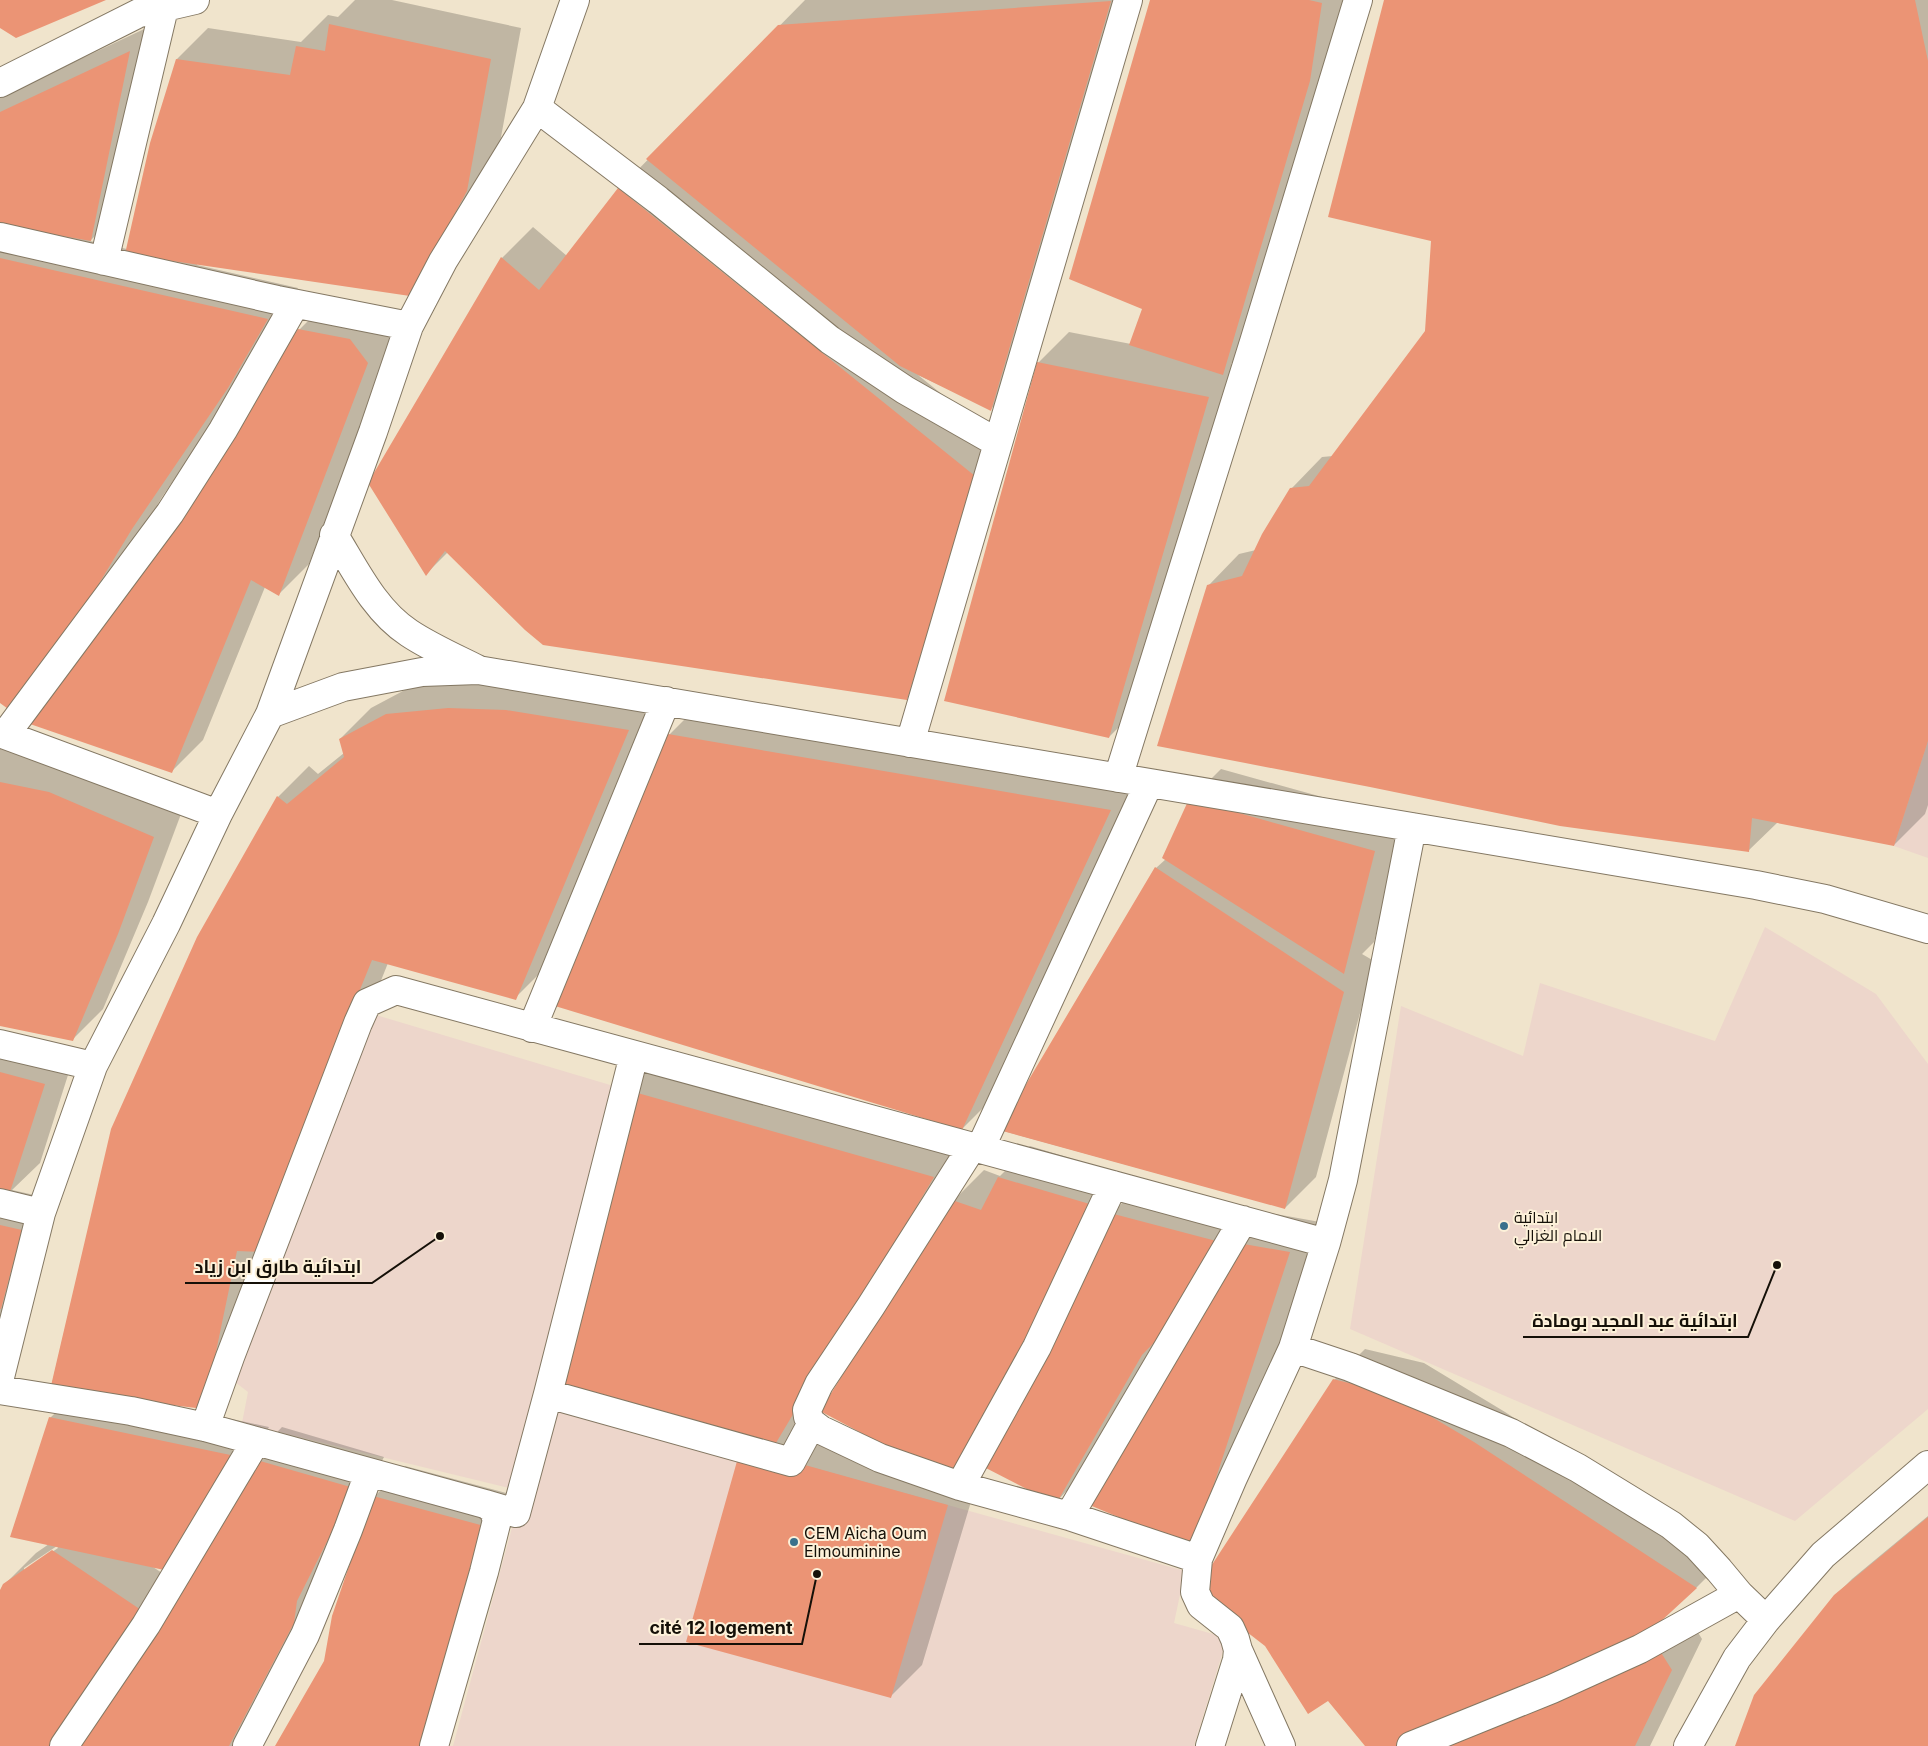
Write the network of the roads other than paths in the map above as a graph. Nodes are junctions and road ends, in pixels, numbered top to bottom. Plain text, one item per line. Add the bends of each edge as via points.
1 (195, 0) edge
2 (575, 0) edge
3 (1128, 0) edge
4 (1358, 0) edge
5 (164, 8) junction
6 (0, 83) edge
7 (536, 108) junction
8 (0, 237) edge
9 (104, 261) junction
10 (295, 304) junction
11 (409, 326) junction
12 (998, 443) junction
13 (334, 535) junction
14 (478, 670) junction
15 (666, 701) junction
16 (270, 714) junction
17 (3, 734) edge
18 (910, 743) junction
19 (1118, 778) junction
20 (1149, 783) junction
21 (218, 814) junction
22 (1412, 827) junction
23 (1928, 929) edge
24 (532, 1028) junction
25 (0, 1044) edge
26 (634, 1055) junction
27 (93, 1066) junction
28 (976, 1148) junction
29 (1113, 1185) junction
30 (0, 1203) edge
31 (41, 1213) junction
32 (1243, 1220) junction
33 (1326, 1243) junction
34 (1293, 1348) junction
35 (0, 1377) edge
36 (0, 1390) edge
37 (548, 1394) junction
38 (812, 1423) junction
39 (205, 1427) junction
40 (256, 1442) junction
41 (1928, 1465) edge
42 (369, 1473) junction
43 (960, 1486) junction
44 (485, 1504) junction
45 (1069, 1516) junction
46 (1198, 1559) junction
47 (1739, 1594) junction
48 (1766, 1620) junction
49 (1238, 1650) junction
50 (64, 1746) edge
51 (247, 1746) edge
52 (434, 1746) edge
53 (1210, 1746) edge
54 (1281, 1746) edge
55 (1411, 1746) edge
56 (1688, 1746) edge

1 - 5 street
2 - 7 street
3 - 12 street
4 - 19 street
5 - 6 street via 140,13
5 - 9 street
7 - 11 street via 443,261
7 - 12 street via 658,200 830,340 905,390
8 - 9 street
9 - 10 street
10 - 11 street
10 - 17 street via 223,430 170,512
11 - 13 street
12 - 18 street
13 - 14 street via 370,593 388,615 408,633
13 - 16 street
14 - 15 street
14 - 16 street via 422,672 343,687
15 - 18 street
15 - 24 street
16 - 21 street
17 - 21 street
18 - 19 street
19 - 20 street
20 - 22 street
20 - 28 street
21 - 27 street
22 - 23 street via 1816,897
22 - 33 street via 1343,1180
24 - 26 street
24 - 39 street via 396,990 367,1003
25 - 27 street
26 - 28 street
26 - 37 street
27 - 31 street
28 - 29 street
28 - 38 street via 819,1384 807,1410
29 - 32 street
29 - 43 street via 1041,1338
30 - 31 street
31 - 35 street
32 - 33 street
32 - 45 street
33 - 34 street
34 - 46 street
34 - 47 street via 1350,1367 1511,1433 1578,1468 1671,1525 1697,1546
36 - 39 street via 131,1411
37 - 38 street via 791,1462
37 - 44 street via 516,1513
38 - 43 street via 880,1458
39 - 40 street
40 - 42 street
40 - 50 street via 146,1625
41 - 48 street via 1823,1555
42 - 44 street
42 - 51 street via 305,1635
43 - 45 street
44 - 52 street via 493,1509 497,1520
45 - 46 street
46 - 49 street via 1195,1592 1201,1604 1230,1628
47 - 48 street
47 - 55 street via 1631,1653
48 - 56 street via 1736,1658
49 - 53 street
49 - 54 street

